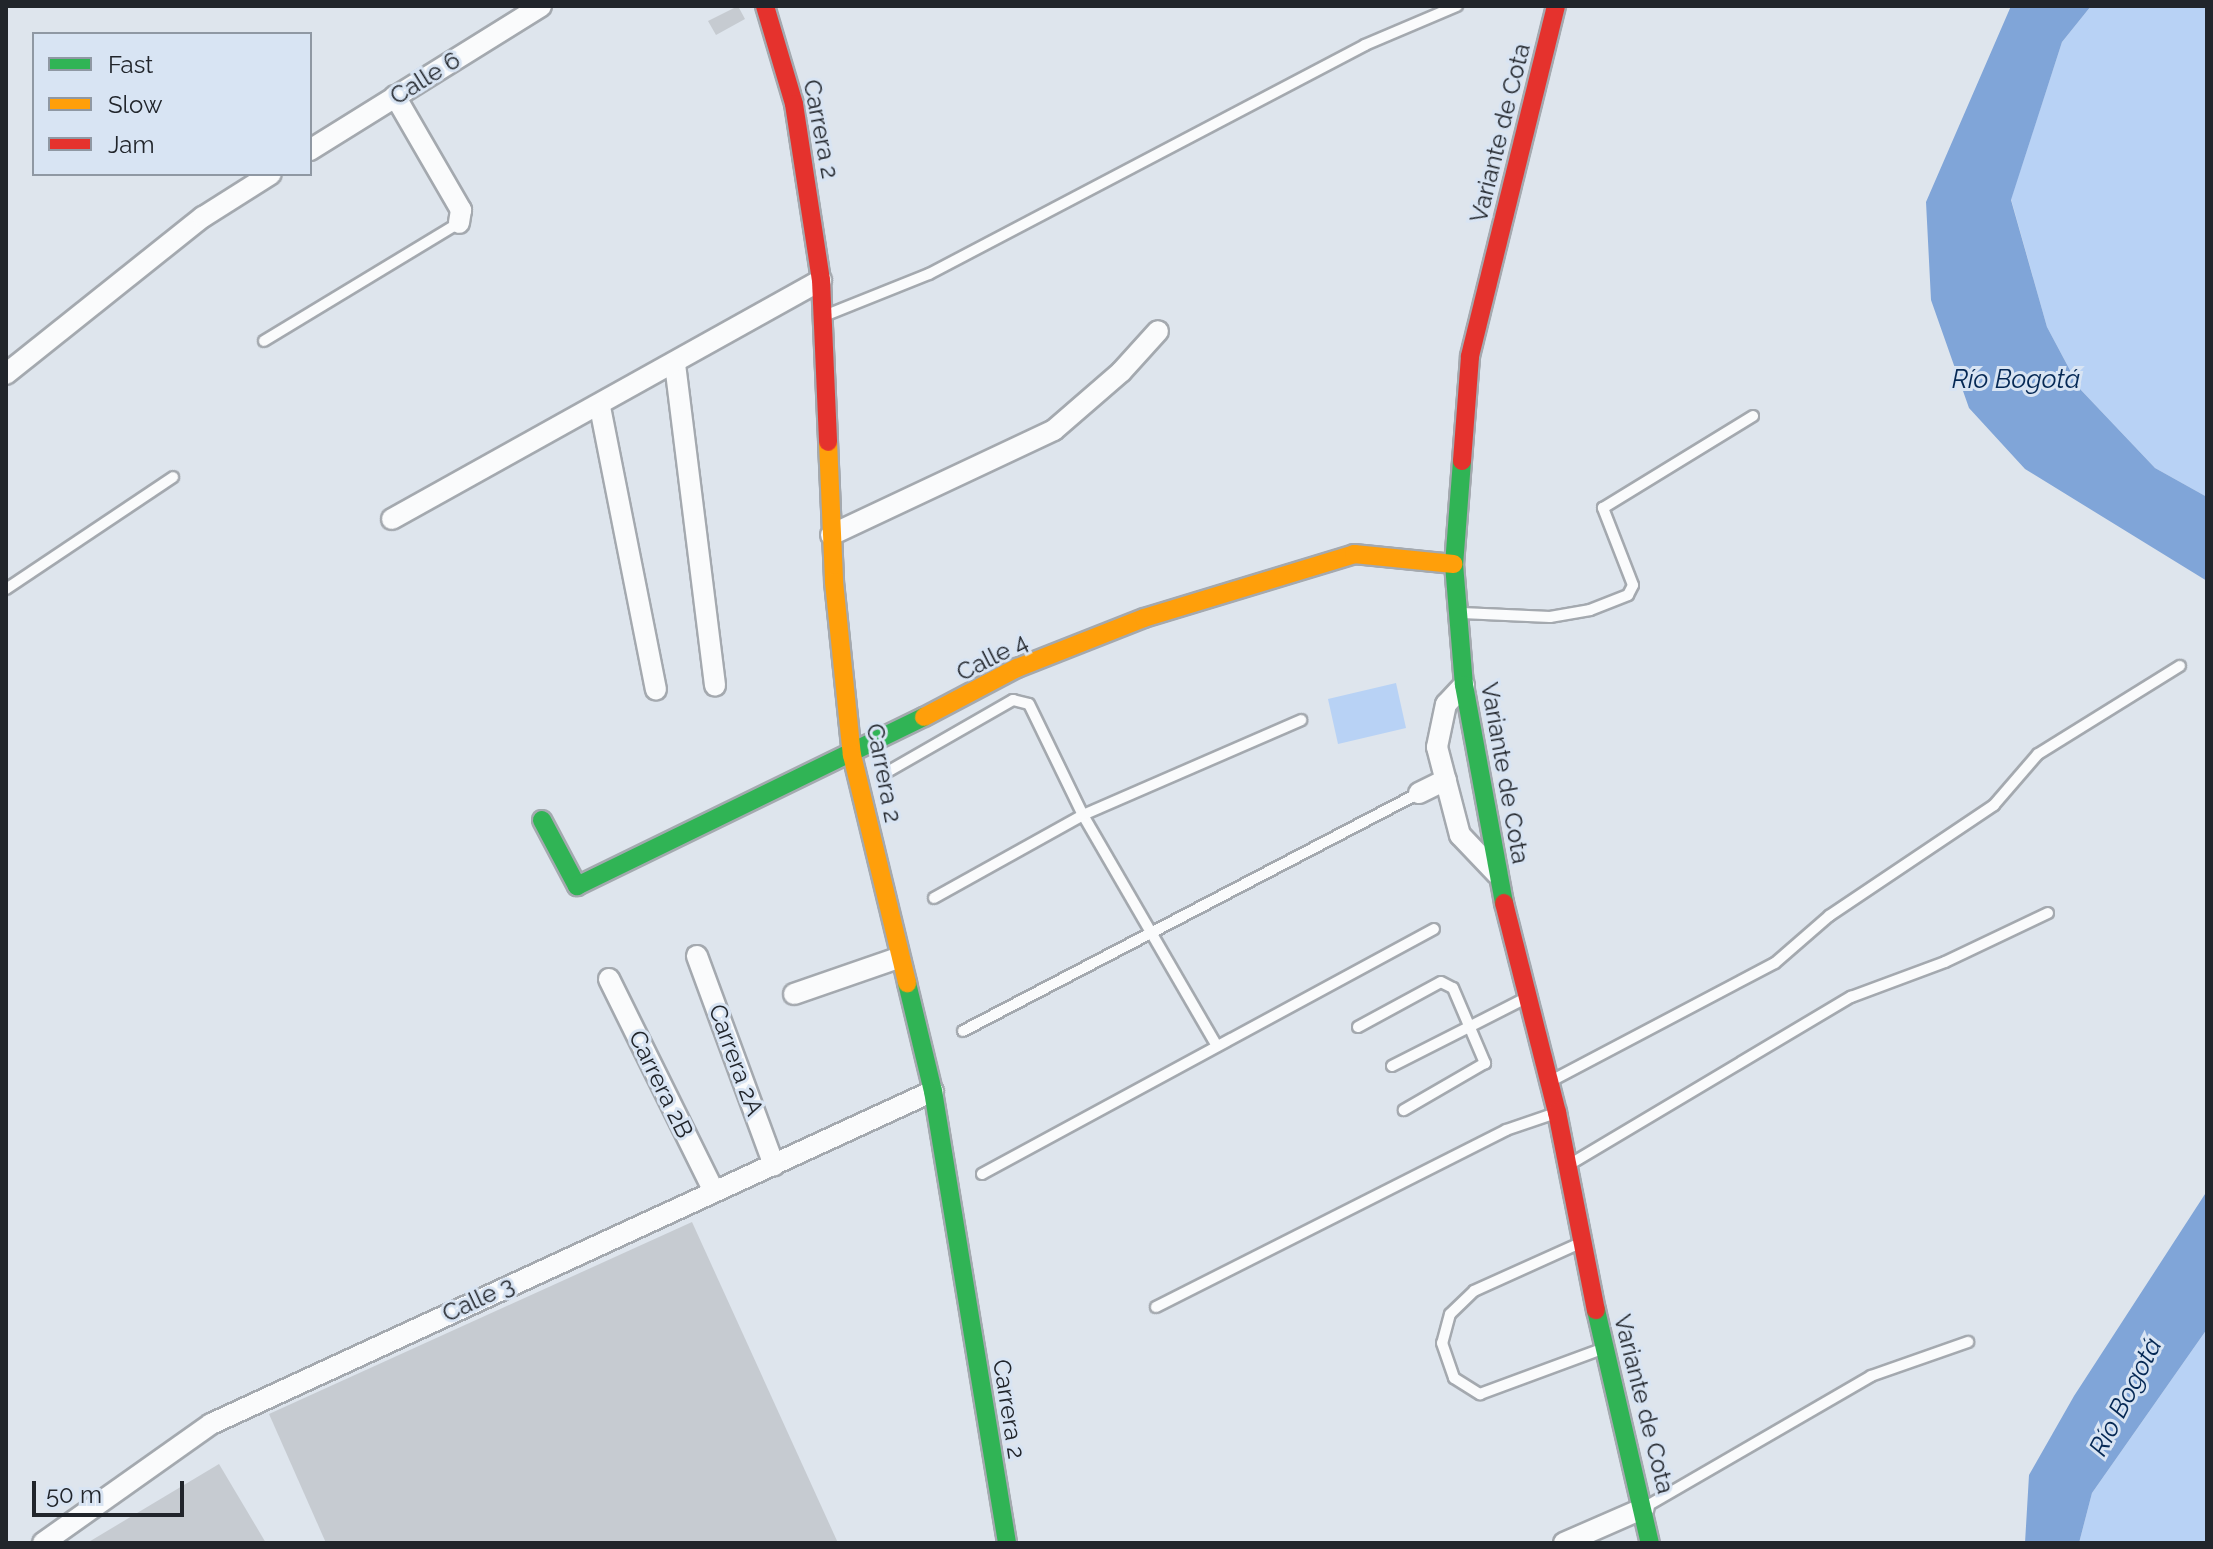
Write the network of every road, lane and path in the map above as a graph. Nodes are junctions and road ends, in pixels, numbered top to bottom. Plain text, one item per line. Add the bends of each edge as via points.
1 (541, 6) edge
2 (765, 6) edge
3 (1457, 6) edge
4 (1556, 6) edge
5 (395, 96) junction
6 (312, 149) edge
7 (268, 176) edge
8 (459, 223) joint
9 (821, 280) junction
10 (822, 316) junction
11 (1158, 331) dead end
12 (264, 341) dead end
13 (675, 364) junction
14 (6, 374) edge
15 (600, 407) junction
16 (1753, 416) dead end
17 (173, 477) dead end
18 (392, 519) dead end
19 (831, 535) junction
20 (1454, 564) junction
21 (6, 589) edge
22 (1458, 613) junction
23 (2180, 666) dead end
24 (1464, 685) junction
25 (715, 686) dead end
26 (656, 690) dead end
27 (1301, 720) dead end
28 (852, 755) junction
29 (889, 771) dead end
30 (1446, 780) junction
31 (1419, 793) joint
32 (1083, 815) junction
33 (542, 820) dead end
34 (1497, 874) junction
35 (934, 898) dead end
36 (2048, 913) dead end
37 (1434, 929) dead end
38 (1151, 934) junction
39 (697, 956) dead end
40 (898, 958) junction
41 (609, 979) dead end
42 (794, 994) dead end
43 (1530, 996) junction
44 (1471, 1024) junction
45 (1358, 1027) dead end
46 (963, 1031) dead end
47 (1217, 1046) junction
48 (1392, 1066) dead end
49 (1549, 1082) junction
50 (933, 1091) junction
51 (1404, 1110) dead end
52 (1557, 1112) junction
53 (774, 1165) junction
54 (1567, 1166) junction
55 (982, 1174) dead end
56 (713, 1189) junction
57 (1584, 1241) junction
58 (1156, 1307) dead end
59 (1968, 1342) dead end
60 (1603, 1348) junction
61 (1644, 1508) junction
62 (43, 1543) edge
63 (1007, 1543) edge
64 (1564, 1543) edge
65 (1650, 1543) edge

1 - 5 street, Calle 6
2 - 9 street, Carrera 2 via 794,104
3 - 10 lane via 1365,45 929,274
4 - 20 street, Variante de Cota via 1470,356
5 - 6 street, Calle 6
5 - 8 street via 461,210
7 - 14 street via 203,217
8 - 12 lane
9 - 10 street, Carrera 2
9 - 13 street
10 - 19 street, Carrera 2
11 - 19 street via 1121,372 1054,430
13 - 15 street
13 - 25 street
15 - 18 street
15 - 26 street
16 - 22 lane via 1603,508 1633,585 1628,595 1590,610 1550,617
17 - 21 lane
19 - 28 street, Carrera 2
20 - 22 street, Variante de Cota
20 - 28 street, Calle 4 via 1354,554 1144,618 1017,668
22 - 24 street, Variante de Cota
23 - 49 lane via 2038,754 1994,805 1829,916 1775,963
24 - 30 street via 1446,704 1438,728
24 - 34 street, Variante de Cota
27 - 32 lane
28 - 33 street, Calle 4 via 577,886
28 - 40 street, Carrera 2
29 - 32 lane via 1021,700 1029,704
30 - 31 street
30 - 34 street via 1460,835
31 - 38 lane
32 - 35 lane
32 - 38 lane
34 - 43 street, Variante de Cota
36 - 54 lane via 1945,962 1851,997
37 - 47 lane
38 - 46 lane
38 - 47 lane
39 - 53 street, Carrera 2A
40 - 42 street
40 - 50 street, Carrera 2
41 - 56 street, Carrera 2B
43 - 44 lane
43 - 49 street, Variante de Cota
44 - 45 lane via 1453,988 1441,982
44 - 48 lane
44 - 51 lane via 1485,1063 1481,1070
47 - 55 lane
49 - 52 street, Variante de Cota
50 - 53 street, Calle 3
50 - 63 street, Carrera 2
52 - 54 street, Variante de Cota
52 - 58 lane via 1506,1130
53 - 56 street, Calle 3
54 - 57 street, Variante de Cota
56 - 62 street, Calle 3 via 211,1424
57 - 60 street, Variante de Cota
57 - 60 lane via 1474,1291 1450,1314 1442,1343 1454,1378 1480,1394
59 - 61 lane via 1871,1376 1690,1476
60 - 61 street, Variante de Cota
61 - 64 street
61 - 65 street, Variante de Cota

